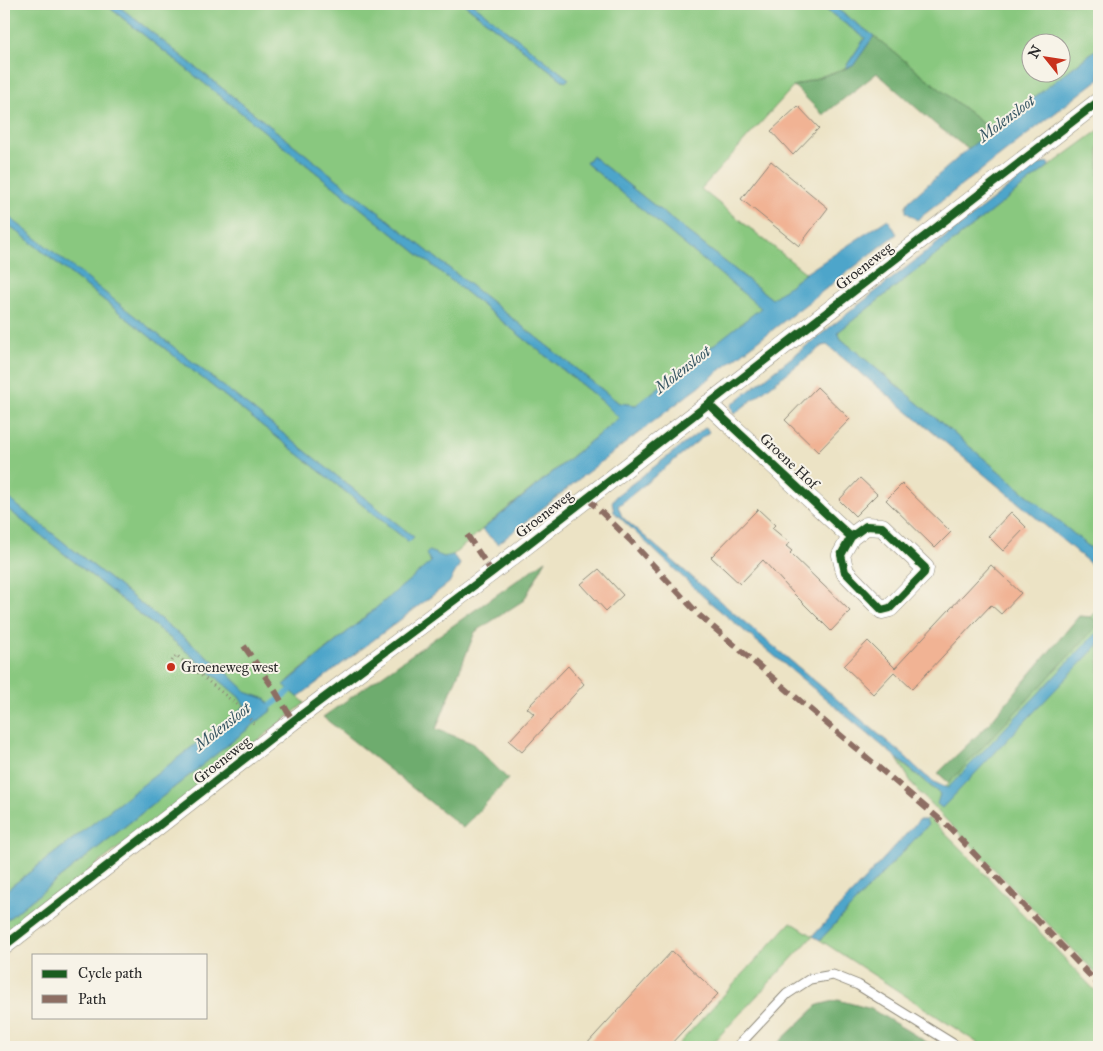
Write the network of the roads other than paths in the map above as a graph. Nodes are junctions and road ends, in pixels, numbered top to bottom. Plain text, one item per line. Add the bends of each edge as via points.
1 (1099, 101) edge
2 (708, 404) junction
3 (850, 537) junction
4 (4, 946) edge
5 (737, 1047) edge
6 (958, 1047) edge

1 - 2 street, Groeneweg
2 - 3 street, Groene Hof
2 - 4 street, Groeneweg
3 - 3 street via 841,555 844,572 882,610 890,608 924,574 925,568 882,527 866,526
5 - 6 lane via 788,994 810,979 833,975 858,985

